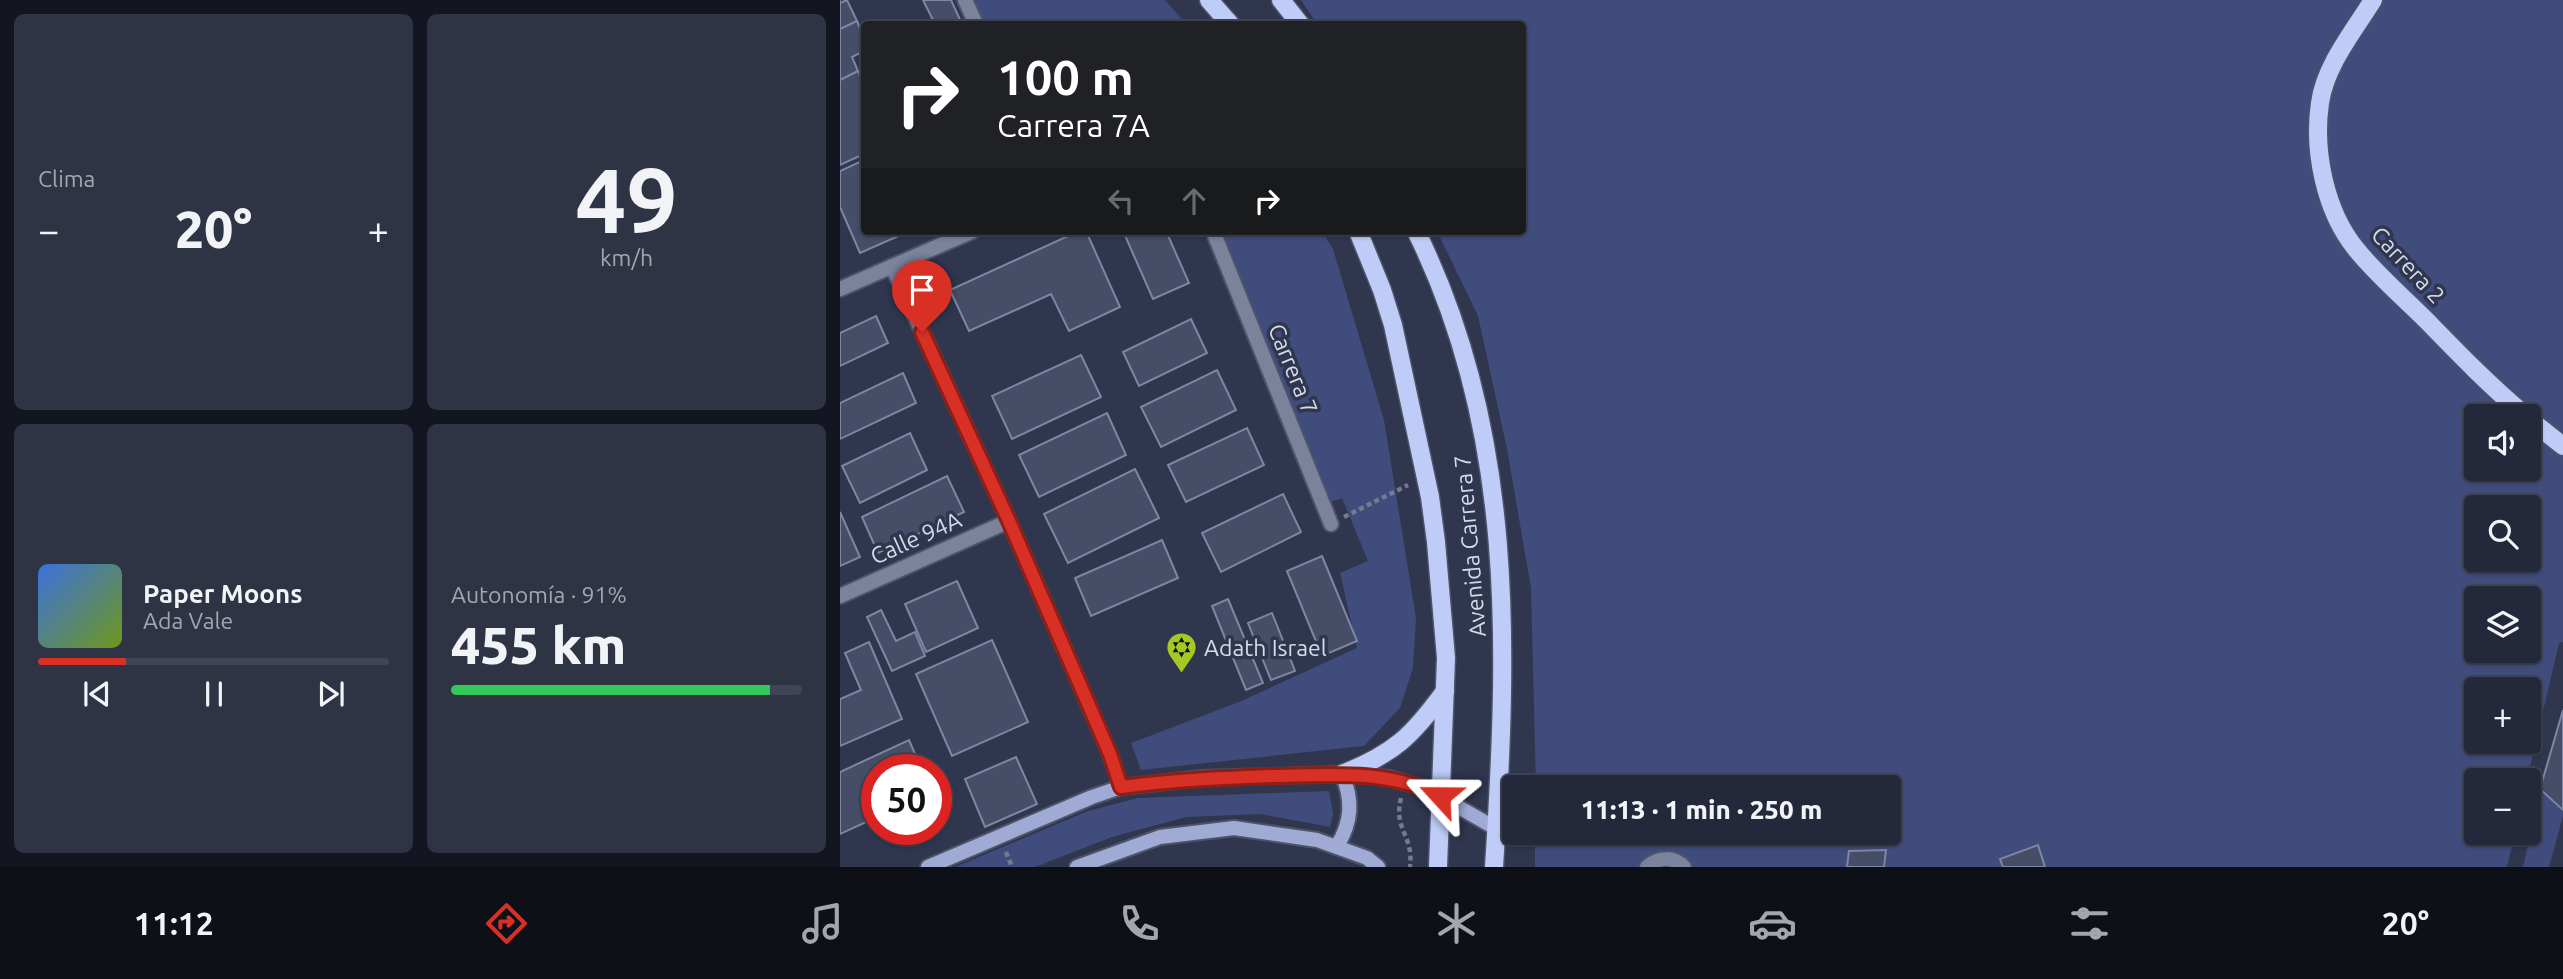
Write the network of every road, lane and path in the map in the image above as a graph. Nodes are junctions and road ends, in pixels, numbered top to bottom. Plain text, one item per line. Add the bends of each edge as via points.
1 (965, 0) edge
2 (1209, 0) edge
3 (1281, 0) edge
4 (2373, 0) edge
5 (975, 21) edge
6 (1227, 21) edge
7 (1298, 21) edge
8 (964, 235) edge
9 (1215, 235) edge
10 (1360, 235) edge
11 (1418, 235) edge
12 (892, 267) junction
13 (842, 283) edge
14 (2513, 404) edge
15 (2541, 428) edge
16 (2563, 446) edge
17 (1425, 477) junction
18 (1009, 521) junction
19 (1331, 524) joint
20 (840, 596) edge
21 (1445, 691) junction
22 (1342, 774) junction
23 (1121, 787) junction
24 (1440, 796) junction
25 (1402, 797) dead end
26 (1497, 829) junction
27 (1337, 846) junction
28 (928, 867) edge
29 (1077, 867) edge
30 (1378, 867) edge
31 (1410, 867) edge
32 (1438, 867) edge
33 (1494, 867) edge
34 (1647, 867) edge
35 (1684, 867) edge

1 - 5 street
2 - 6 main road
3 - 7 main road
4 - 14 main road, Carrera 2 via 2335,61 2320,102 2320,155 2330,202 2355,248
8 - 12 street
9 - 19 street, Carrera 7
10 - 17 main road, Avenida Carrera 7 via 1392,325
11 - 26 main road, Avenida Carrera 7 via 1435,272 1469,376 1492,490 1504,644
12 - 13 street
12 - 18 street
15 - 16 main road, Carrera 2
17 - 19 path
17 - 21 main road, Avenida Carrera 7 via 1442,595
18 - 20 street, Calle 94A
18 - 23 street
21 - 22 main road via 1404,741
21 - 24 main road, Avenida Carrera 7
22 - 23 main road via 1202,778
22 - 24 main road via 1409,782
22 - 27 main road via 1348,788 1349,818
23 - 28 main road
24 - 26 main road
24 - 32 main road, Avenida Carrera 7
25 - 31 path via 1399,822 1412,852
26 - 33 main road, Avenida Carrera 7
27 - 29 main road via 1234,828 1160,837
27 - 30 main road
34 - 35 street via 1668,859

